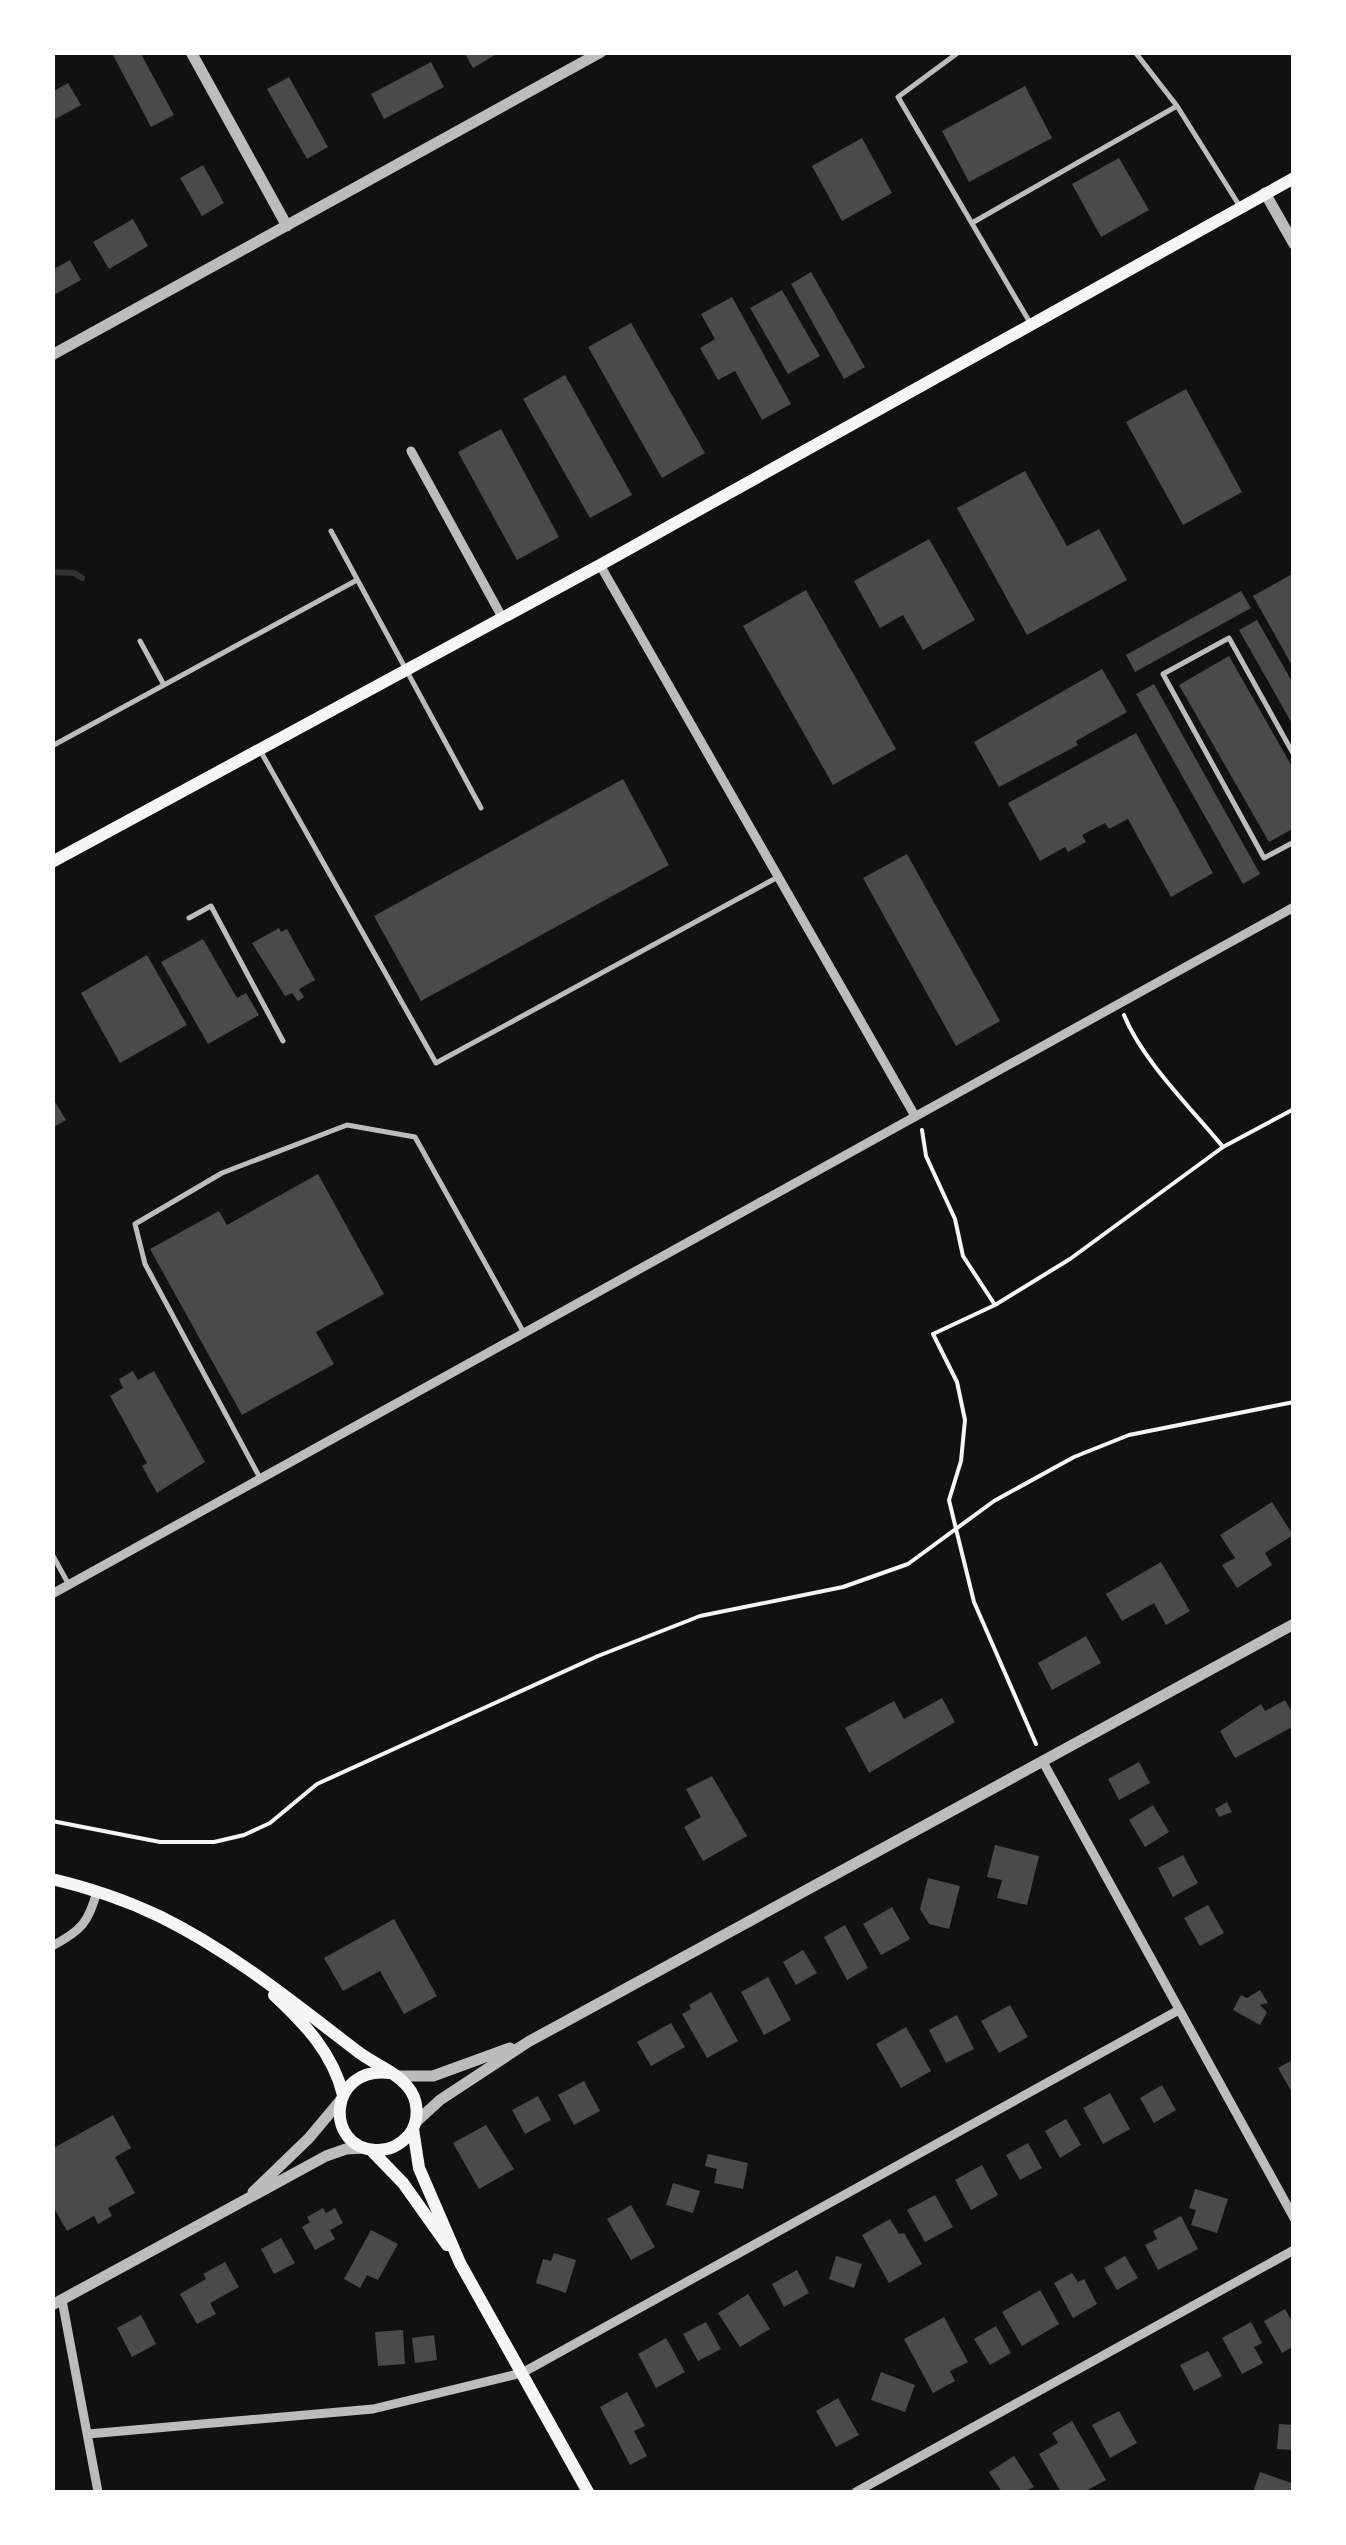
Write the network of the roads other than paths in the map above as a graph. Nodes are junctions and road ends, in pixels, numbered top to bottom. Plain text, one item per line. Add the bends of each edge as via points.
1 (191, 52) edge
2 (601, 52) edge
3 (959, 52) edge
4 (1135, 52) edge
5 (1177, 106) junction
6 (1294, 178) edge
7 (1265, 193) junction
8 (1240, 207) junction
9 (972, 223) junction
10 (287, 226) junction
11 (1294, 244) edge
12 (1031, 324) junction
13 (52, 355) edge
14 (411, 451) dead end
15 (331, 531) dead end
16 (600, 564) junction
17 (357, 580) junction
18 (502, 618) junction
19 (140, 641) dead end
20 (407, 670) junction
21 (164, 685) junction
22 (52, 746) edge
23 (260, 749) junction
24 (1294, 755) edge
25 (480, 808) dead end
26 (1294, 842) edge
27 (52, 862) edge
28 (778, 877) junction
29 (1294, 907) edge
30 (189, 918) dead end
31 (283, 1040) dead end
32 (915, 1116) junction
33 (524, 1333) junction
34 (261, 1478) junction
35 (52, 1554) edge
36 (69, 1585) junction
37 (52, 1594) edge
38 (1294, 1624) edge
39 (1043, 1762) junction
40 (52, 1879) edge
41 (96, 1890) junction
42 (52, 1946) edge
43 (225, 1956) junction
44 (1177, 2010) junction
45 (528, 2042) junction
46 (392, 2075) junction
47 (341, 2098) junction
48 (414, 2125) junction
49 (369, 2149) junction
50 (241, 2202) junction
51 (1294, 2218) edge
52 (1294, 2250) edge
53 (460, 2263) junction
54 (58, 2302) edge
55 (522, 2374) junction
56 (88, 2434) junction
57 (98, 2492) edge
58 (588, 2492) edge
59 (856, 2492) edge

1 - 10 street
2 - 10 street
3 - 9 lane via 898,97
4 - 5 lane
5 - 8 lane
5 - 9 lane
6 - 7 main road
7 - 8 main road
7 - 11 street
8 - 12 main road
9 - 12 lane
10 - 13 street
12 - 16 main road
14 - 18 street
15 - 17 lane
16 - 18 main road
16 - 28 street
17 - 20 lane
17 - 21 lane
18 - 20 main road
19 - 21 lane
20 - 23 main road
20 - 25 lane
21 - 22 lane
23 - 27 main road
23 - 28 lane via 436,1063
24 - 26 lane via 1229,638 1163,674 1264,858
28 - 32 street
29 - 32 street
30 - 31 lane via 211,906
32 - 33 street
33 - 34 street
33 - 34 lane via 415,1137 346,1124 222,1173 135,1224 145,1264
34 - 36 street
35 - 36 lane
36 - 37 street
38 - 39 street
39 - 44 street
39 - 45 street
40 - 41 main road
41 - 42 street via 87,1920
41 - 43 main road via 178,1926
43 - 46 main road
43 - 47 main road via 273,1994 319,2044 336,2069
44 - 51 street
44 - 55 street
45 - 46 street via 433,2076
45 - 48 street
46 - 47 main road via 358,2077
46 - 48 main road via 414,2095
47 - 49 main road via 346,2133
47 - 50 street
48 - 49 main road via 402,2142
48 - 53 main road via 420,2168
49 - 50 street via 336,2152
49 - 53 main road via 403,2183
50 - 54 street
52 - 59 street
53 - 55 main road
54 - 56 street
55 - 56 street via 373,2409
55 - 58 main road
56 - 57 street

